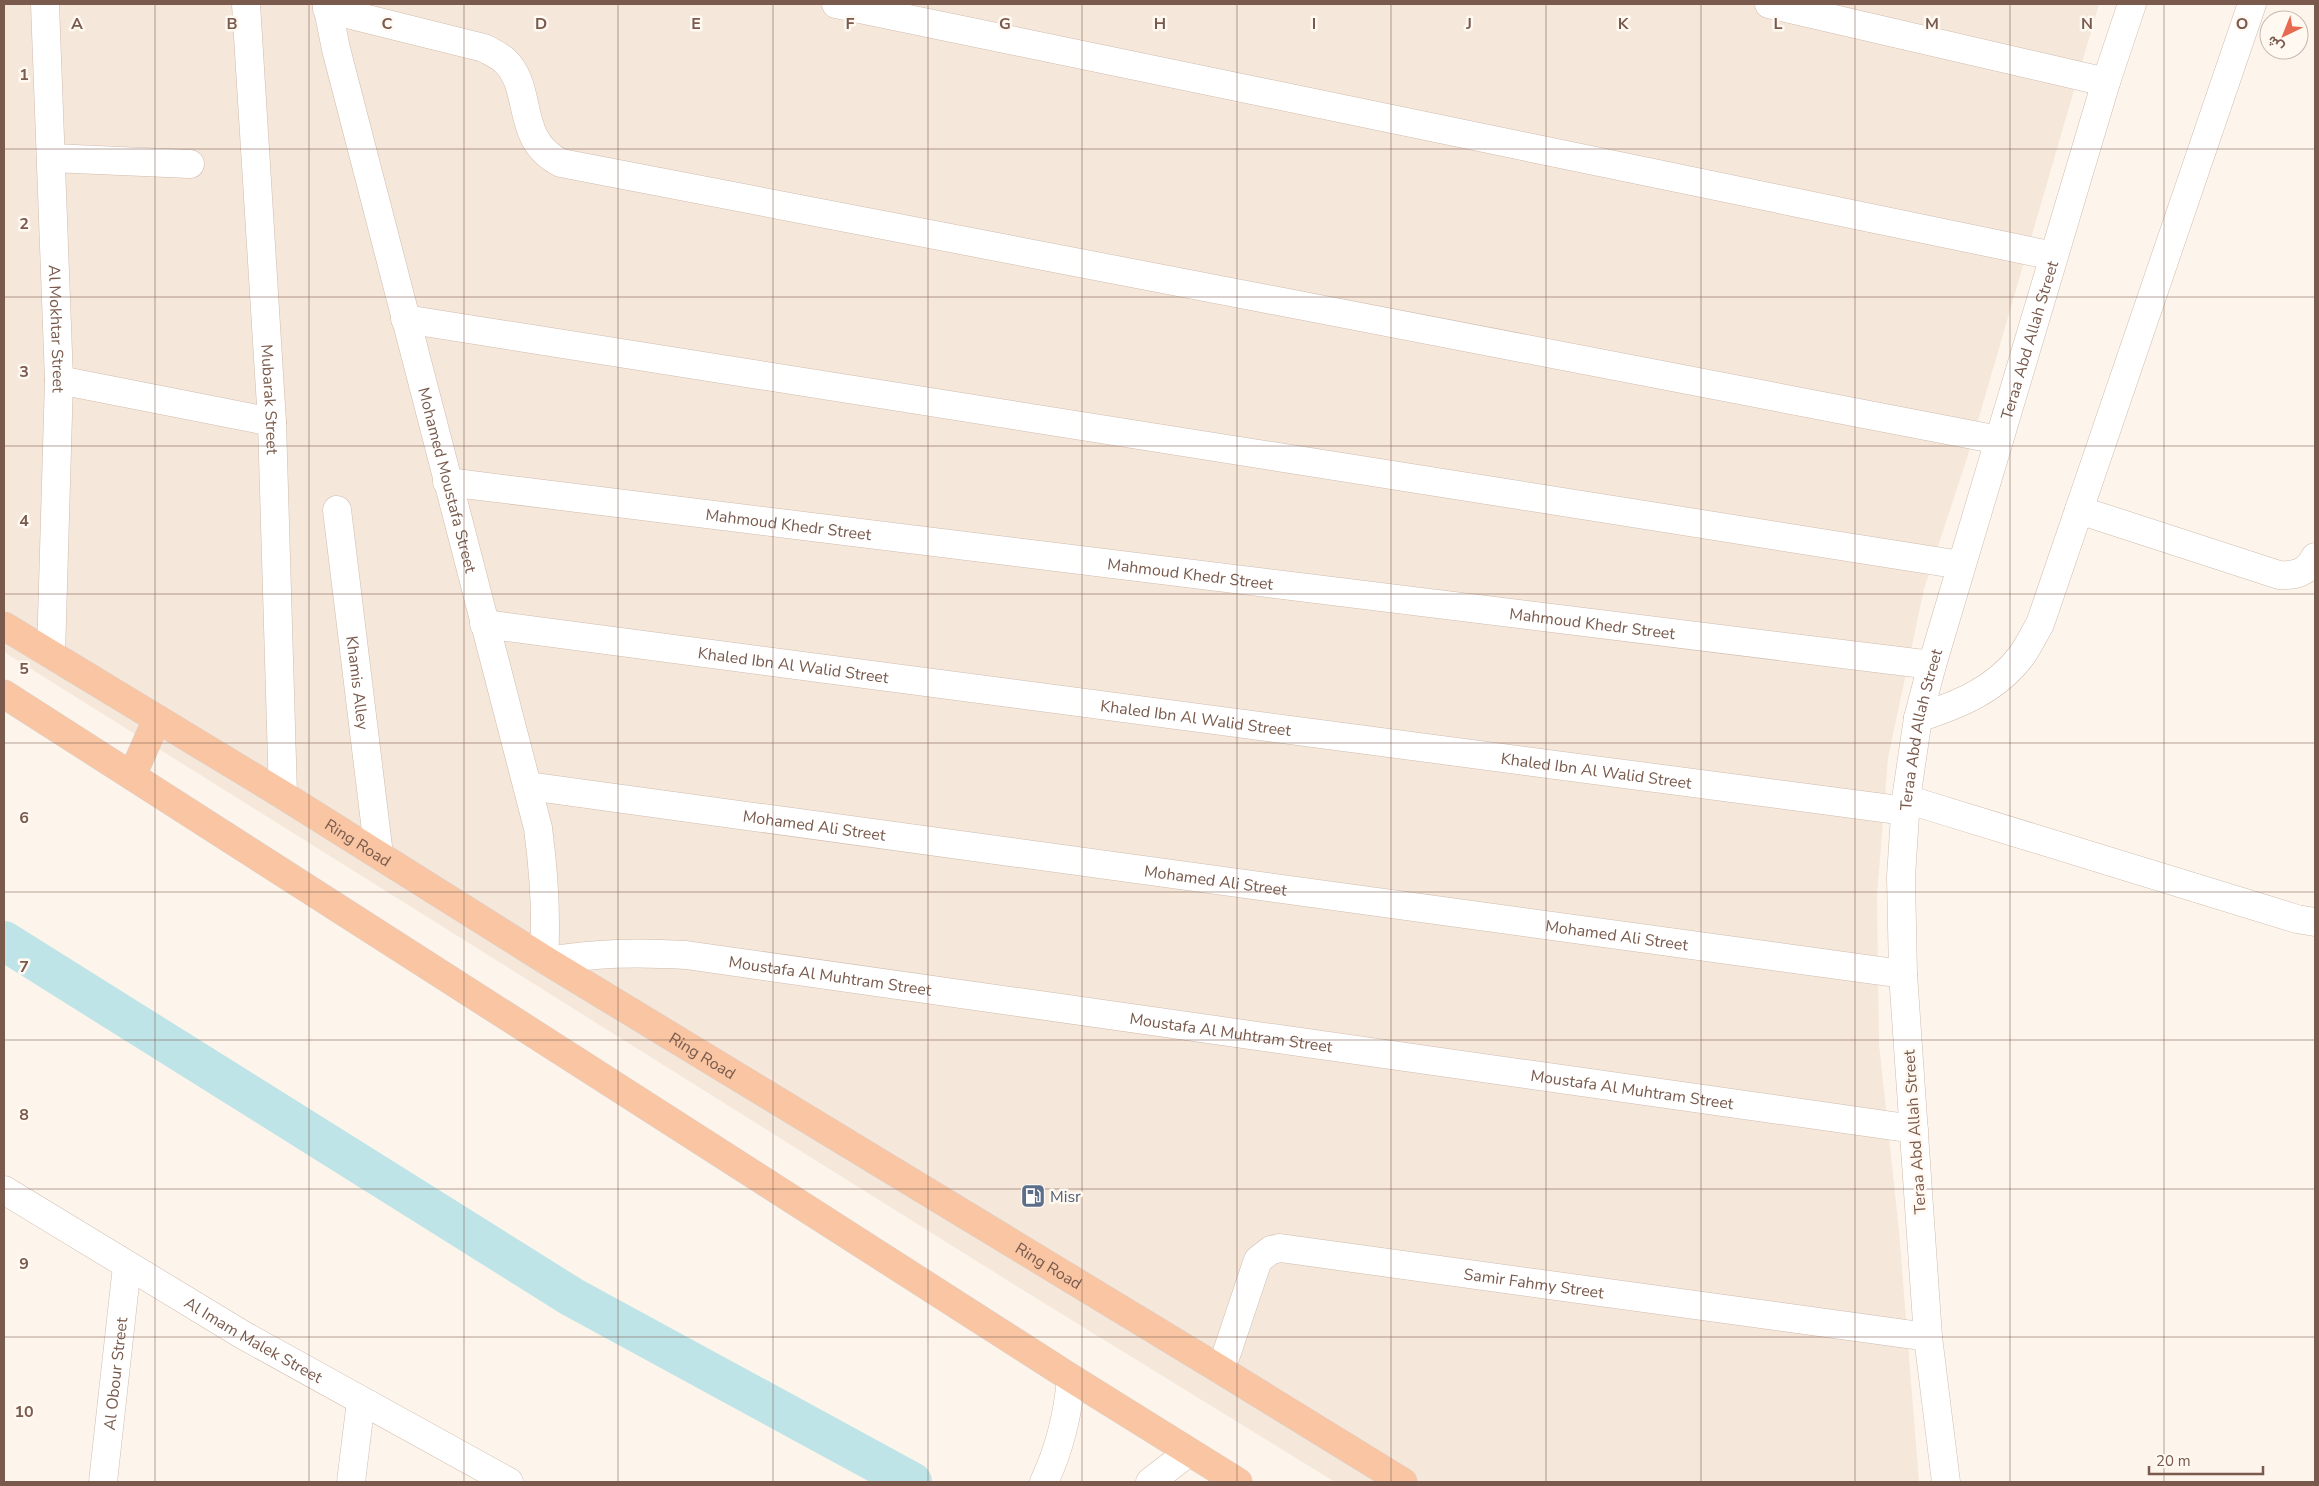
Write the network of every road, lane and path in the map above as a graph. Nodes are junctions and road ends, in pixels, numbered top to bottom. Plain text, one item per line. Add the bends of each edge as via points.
1 (44, 4) edge
2 (246, 4) edge
3 (836, 4) edge
4 (1769, 4) edge
5 (2132, 4) edge
6 (2252, 4) edge
7 (327, 7) edge
8 (2106, 82) junction
9 (51, 158) junction
10 (190, 164) dead end
11 (2054, 256) junction
12 (406, 319) junction
13 (59, 380) junction
14 (272, 422) junction
15 (1999, 440) junction
16 (447, 482) junction
17 (337, 510) dead end
18 (2079, 510) junction
19 (2315, 557) edge
20 (1961, 565) junction
21 (484, 624) junction
22 (4, 626) edge
23 (51, 654) junction
24 (1932, 665) junction
25 (4, 694) edge
26 (1918, 718) junction
27 (157, 719) junction
28 (132, 776) junction
29 (528, 786) junction
30 (283, 795) junction
31 (1906, 805) junction
32 (379, 856) junction
33 (2315, 922) edge
34 (546, 960) junction
35 (1903, 974) junction
36 (1914, 1129) junction
37 (4, 1190) edge
38 (127, 1266) junction
39 (1928, 1337) junction
40 (1221, 1370) junction
41 (1071, 1378) junction
42 (361, 1401) junction
43 (1189, 1452) junction
44 (103, 1482) edge
45 (351, 1482) edge
46 (509, 1482) edge
47 (1044, 1482) edge
48 (1150, 1482) edge
49 (1238, 1482) edge
50 (1403, 1482) edge
51 (1946, 1482) edge

1 - 9 street, Al Mokhtar Street
2 - 14 street, Mubarak Street
3 - 11 street
4 - 8 street
5 - 8 street, Teraa Abd Allah Street
6 - 18 street
7 - 12 street, Mohamed Moustafa Street
7 - 15 street via 484,48 496,54 505,61 516,79 533,137 549,157 561,162
8 - 11 street, Teraa Abd Allah Street
9 - 10 street
9 - 13 street, Al Mokhtar Street
11 - 15 street, Teraa Abd Allah Street
12 - 16 street, Mohamed Moustafa Street
12 - 20 street
13 - 14 street
13 - 23 street, Al Mokhtar Street
14 - 30 street, Mubarak Street
15 - 20 street, Teraa Abd Allah Street
16 - 21 street, Mohamed Moustafa Street
16 - 24 street, Mahmoud Khedr Street
17 - 32 street, Khamis Alley
18 - 19 street via 2279,575 2303,572
18 - 26 street via 2040,624 2022,655 1997,681 1967,701
20 - 24 street, Teraa Abd Allah Street
21 - 29 street, Mohamed Moustafa Street
21 - 31 street, Khaled Ibn Al Walid Street
22 - 23 highway, Ring Road
23 - 27 highway, Ring Road
24 - 26 street, Teraa Abd Allah Street
25 - 28 highway
26 - 31 street, Teraa Abd Allah Street
27 - 28 highway
27 - 30 highway, Ring Road
28 - 41 highway
29 - 34 street, Mohamed Moustafa Street via 544,872
29 - 35 street, Mohamed Ali Street
30 - 32 highway, Ring Road
31 - 33 street, Khaled Ibn Al Walid Street
31 - 35 street, Teraa Abd Allah Street via 1901,877
32 - 34 highway, Ring Road
34 - 36 street, Moustafa Al Muhtram Street via 640,952 686,955
34 - 40 highway, Ring Road
35 - 36 street, Teraa Abd Allah Street
36 - 39 street, Teraa Abd Allah Street
37 - 38 street, Al Imam Malek Street
38 - 42 street, Al Imam Malek Street
38 - 44 street, Al Obour Street
39 - 40 street, Samir Fahmy Street via 1280,1248 1258,1260
39 - 51 street, Teraa Abd Allah Street
40 - 50 highway, Ring Road
41 - 43 highway
41 - 47 street via 1060,1444
42 - 45 street
42 - 46 street, Al Imam Malek Street
43 - 48 street
43 - 49 highway

